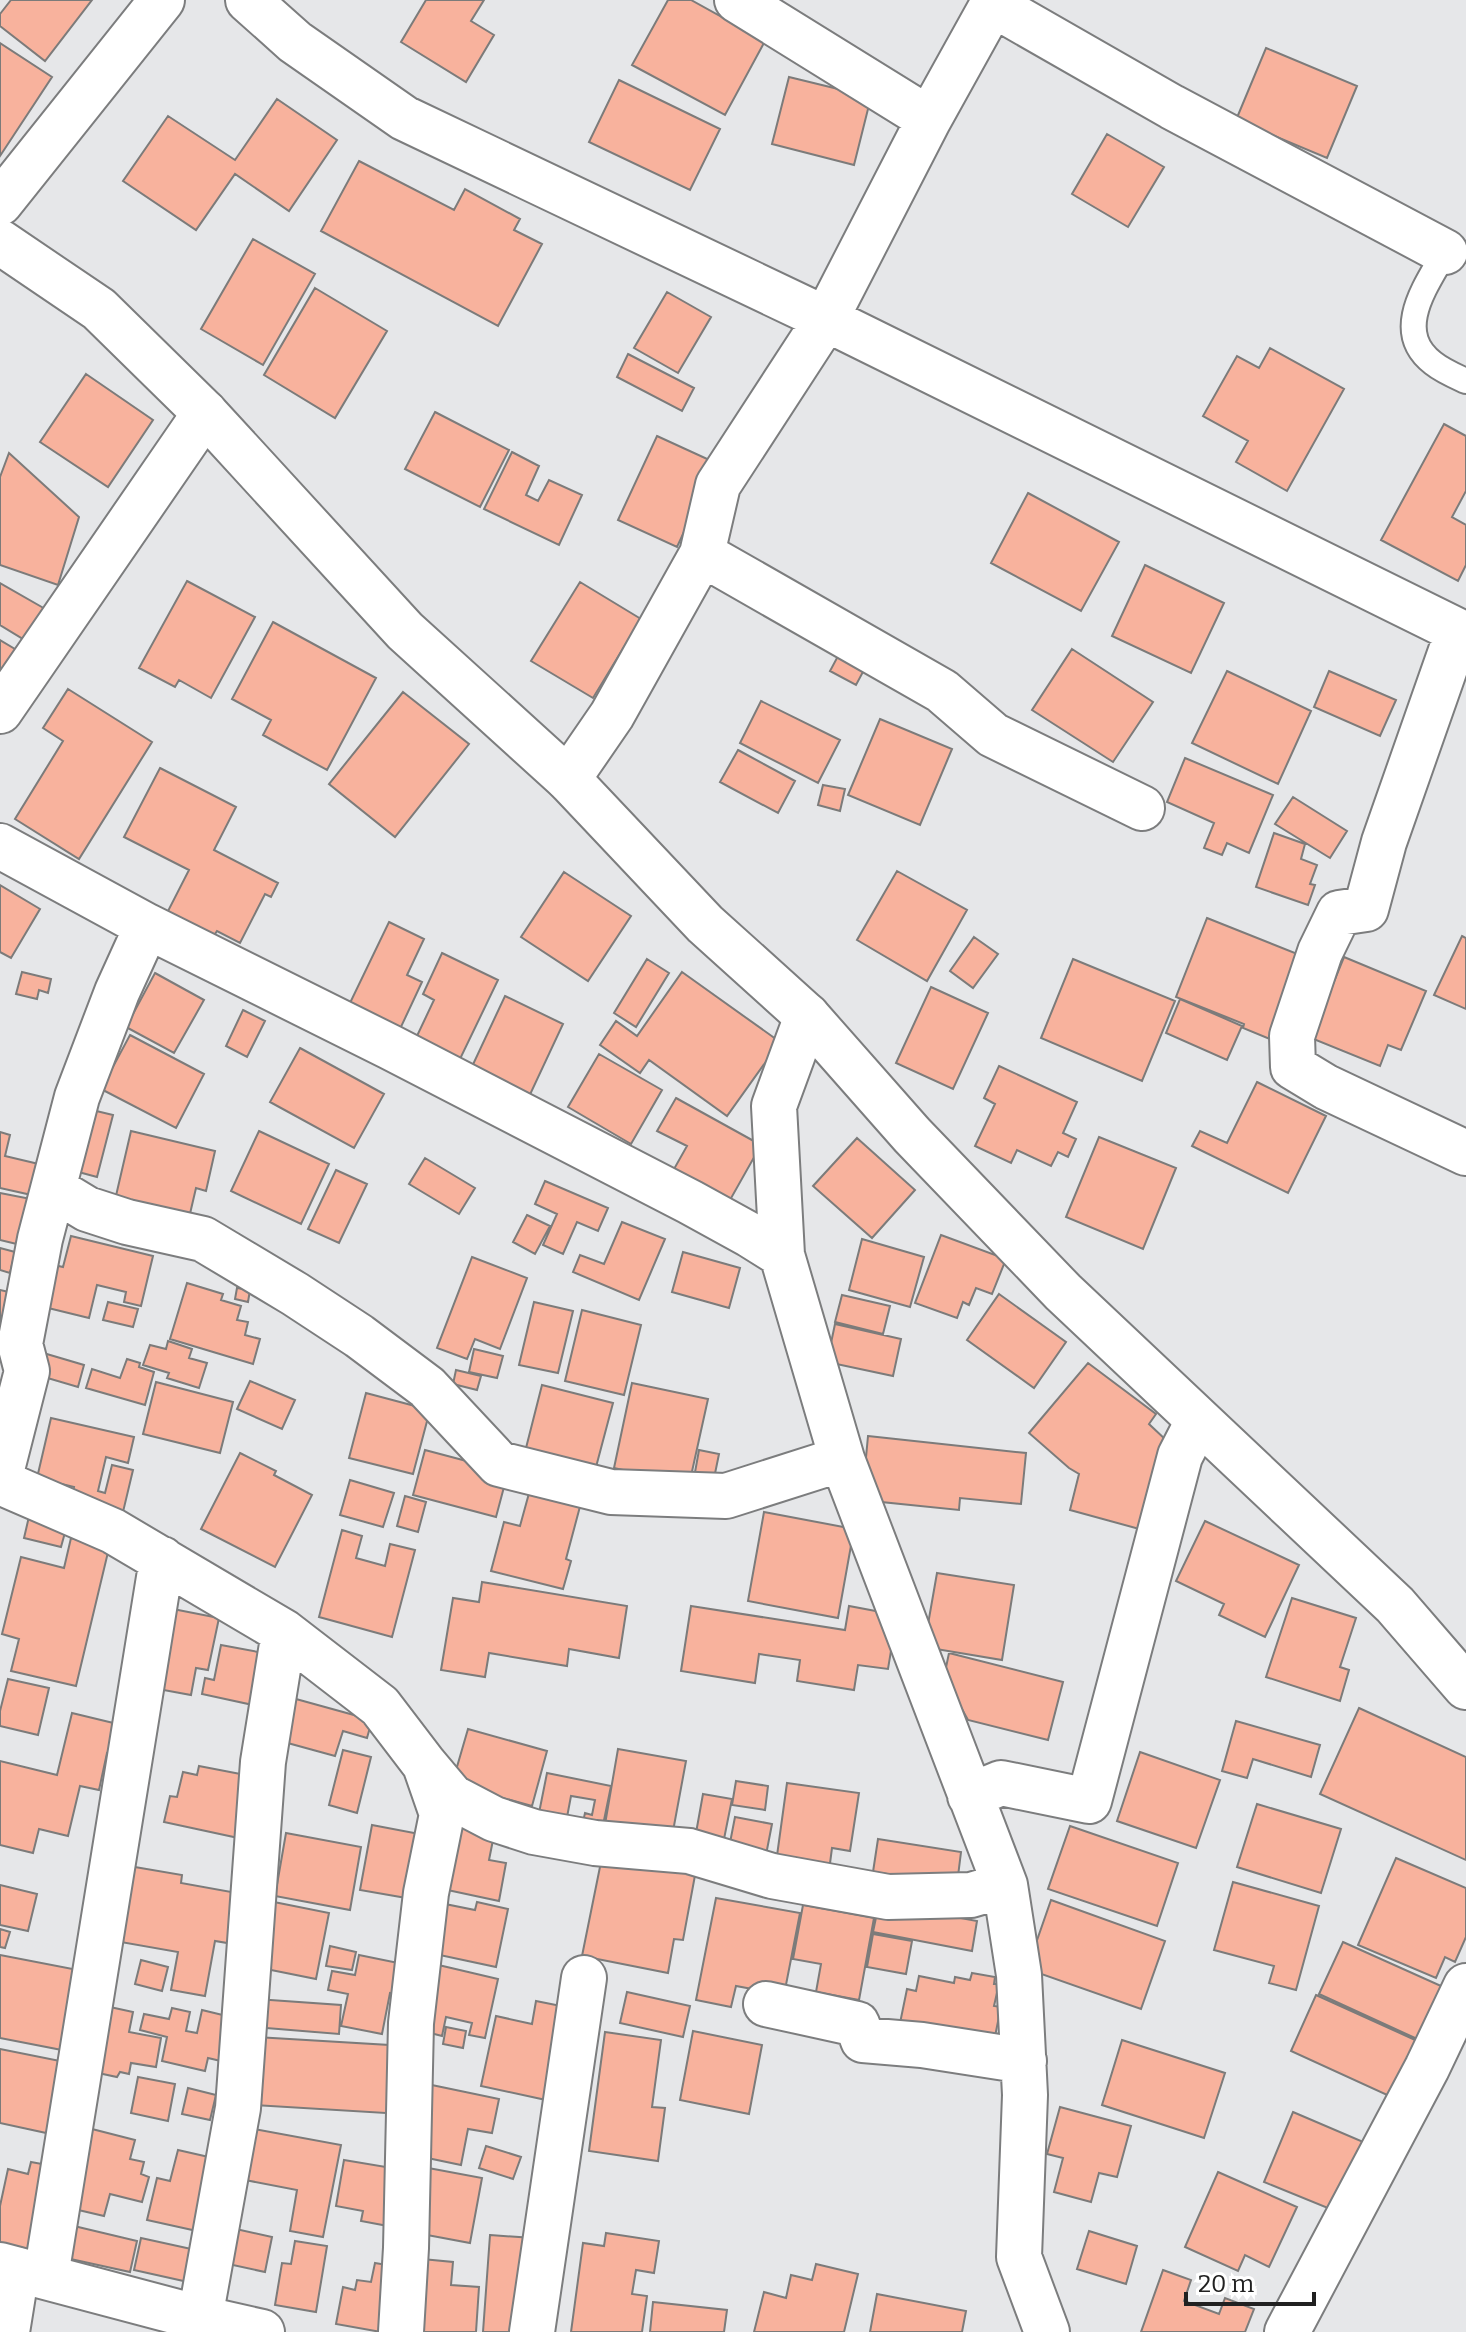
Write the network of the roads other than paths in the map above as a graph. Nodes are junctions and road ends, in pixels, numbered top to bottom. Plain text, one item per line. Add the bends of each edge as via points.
1 (162, 0) edge
2 (248, 0) edge
3 (737, 0) edge
4 (994, 2) edge
5 (929, 119) junction
6 (0, 203) edge
7 (0, 242) edge
8 (1445, 252) joint
9 (826, 319) junction
10 (1466, 381) edge
11 (205, 413) junction
12 (702, 554) junction
13 (1462, 633) edge
14 (0, 711) edge
15 (568, 779) junction
16 (1142, 808) dead end
17 (0, 846) edge
18 (147, 926) junction
19 (807, 1016) junction
20 (1466, 1153) edge
21 (54, 1189) junction
22 (782, 1255) junction
23 (1198, 1421) junction
24 (842, 1459) junction
25 (0, 1479) edge
26 (162, 1559) junction
27 (284, 1632) junction
28 (1466, 1687) edge
29 (425, 1765) junction
30 (970, 1796) junction
31 (1005, 1885) junction
32 (584, 1978) dead end
33 (1466, 1986) edge
34 (766, 2004) dead end
35 (1466, 2040) edge
36 (1024, 2061) junction
37 (1427, 2068) junction
38 (21, 2270) edge
39 (200, 2318) junction
40 (7, 2332) edge
41 (262, 2332) edge
42 (401, 2332) edge
43 (532, 2332) edge
44 (1047, 2332) edge
45 (1287, 2332) edge

1 - 6 street
2 - 9 street via 295,42 404,118
3 - 5 street
4 - 5 street
4 - 8 street via 1172,107
5 - 9 street
7 - 11 street via 99,309
8 - 10 lane via 1415,307 1414,331 1431,362
9 - 12 street via 718,485
9 - 13 street
11 - 14 street
11 - 15 street via 405,631
12 - 15 street via 612,715
12 - 16 street via 942,691 993,735
13 - 20 street via 1384,842 1366,909 1339,913 1292,1036 1293,1067
15 - 19 street via 705,924
17 - 18 street
18 - 21 street via 77,1097
18 - 22 street via 690,1202
19 - 22 street via 774,1106
19 - 23 street via 1063,1292
21 - 24 street via 87,1209 203,1239 295,1294 427,1387 499,1464 611,1492 726,1496
21 - 25 street via 20,1344 27,1371
22 - 24 street
23 - 28 street via 1395,1605
23 - 30 street via 1180,1456 1089,1801 1001,1783
24 - 30 street
25 - 26 street
26 - 27 street
26 - 38 street
27 - 29 street via 380,1706
27 - 39 street via 263,1762 238,2108
29 - 31 street via 452,1797 534,1832 689,1851 772,1876 888,1897 971,1895
29 - 42 street via 442,1814 426,1893 411,2023
30 - 31 street
31 - 36 street via 1019,1975
32 - 43 street
33 - 37 street
34 - 36 street via 857,2024 863,2040
35 - 37 street
36 - 44 street via 1019,2257
37 - 45 street
38 - 39 street
38 - 40 street
39 - 41 street

